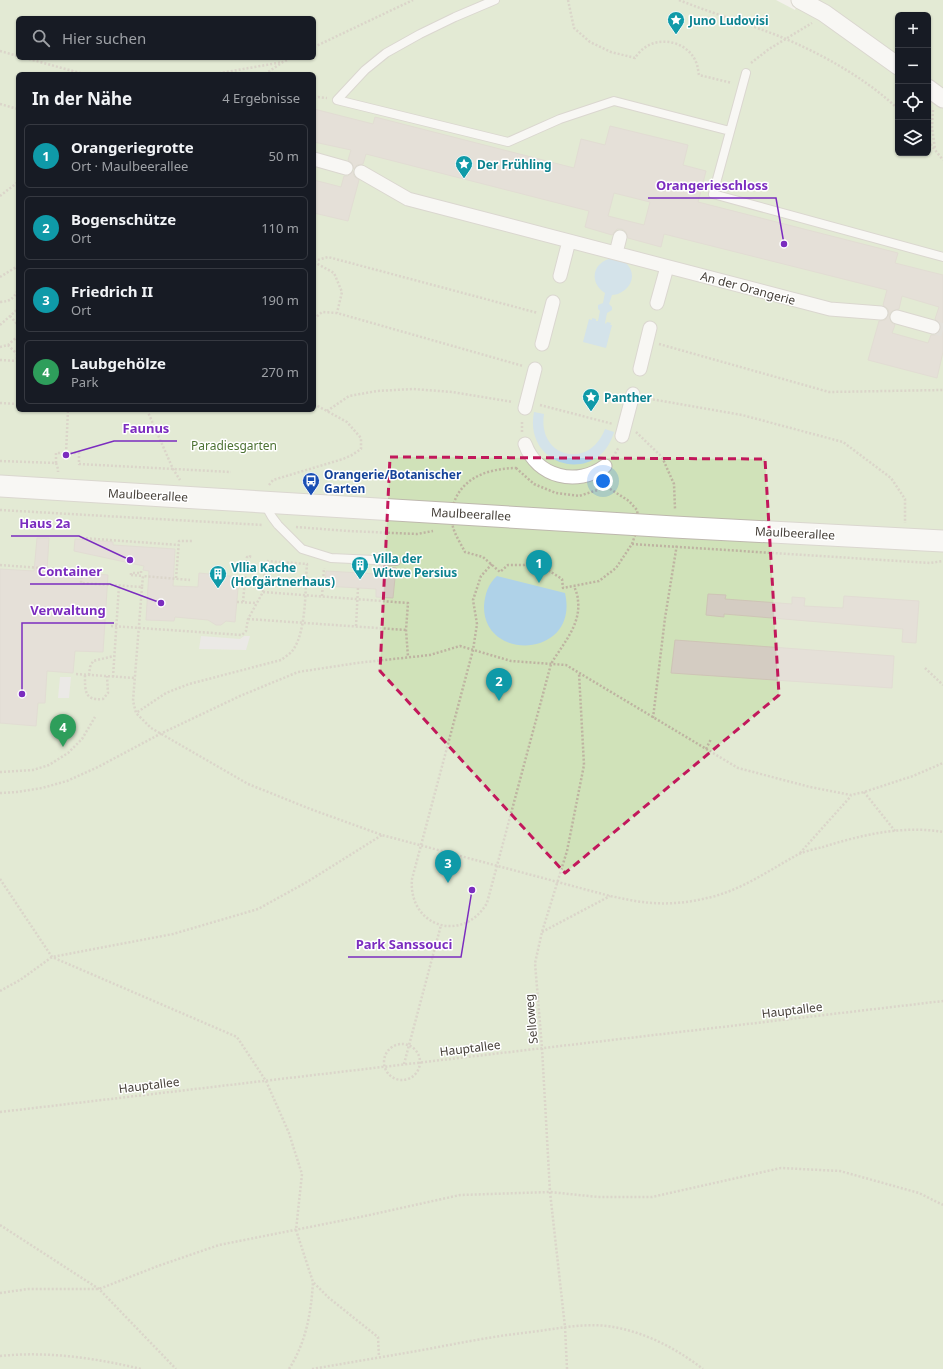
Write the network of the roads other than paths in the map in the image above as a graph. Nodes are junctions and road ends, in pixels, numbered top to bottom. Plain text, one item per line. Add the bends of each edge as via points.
1 (495, 0) edge
2 (800, 0) edge
3 (895, 64) edge
4 (746, 73) road end
5 (730, 131) junction
6 (316, 160) edge
7 (346, 168) dead end
8 (361, 172) dead end
9 (620, 237) dead end
10 (570, 241) junction
11 (616, 253) junction
12 (943, 257) edge
13 (667, 267) junction
14 (560, 276) dead end
15 (553, 302) dead end
16 (657, 303) dead end
17 (881, 313) dead end
18 (897, 317) dead end
19 (933, 327) tunnel mouth
20 (649, 335) road end
21 (542, 344) dead end
22 (535, 369) road end
23 (640, 369) dead end
24 (633, 394) road end
25 (526, 405) road end
26 (624, 431) road end
27 (524, 452) road end
28 (604, 476) road end
29 (0, 486) edge
30 (264, 502) junction
31 (943, 541) edge
32 (396, 561) dead end

1 - 5 lane via 455,16 386,53 365,70 337,100 508,142 560,119 614,101
2 - 3 street via 824,13
4 - 5 lane
5 - 12 lane via 713,194
6 - 7 street
8 - 10 street, An der Orangerie via 408,199
9 - 11 street
10 - 11 street, An der Orangerie
10 - 14 street
11 - 13 street, An der Orangerie
13 - 16 street
13 - 17 street, An der Orangerie via 830,309
15 - 21 street
18 - 19 street
20 - 23 street
22 - 25 street
24 - 26 street
27 - 28 street via 533,459 540,472 549,472 560,480 578,482
29 - 30 street, Maulbeerallee
30 - 31 street, Maulbeerallee
30 - 32 lane via 278,525 302,548 331,558

